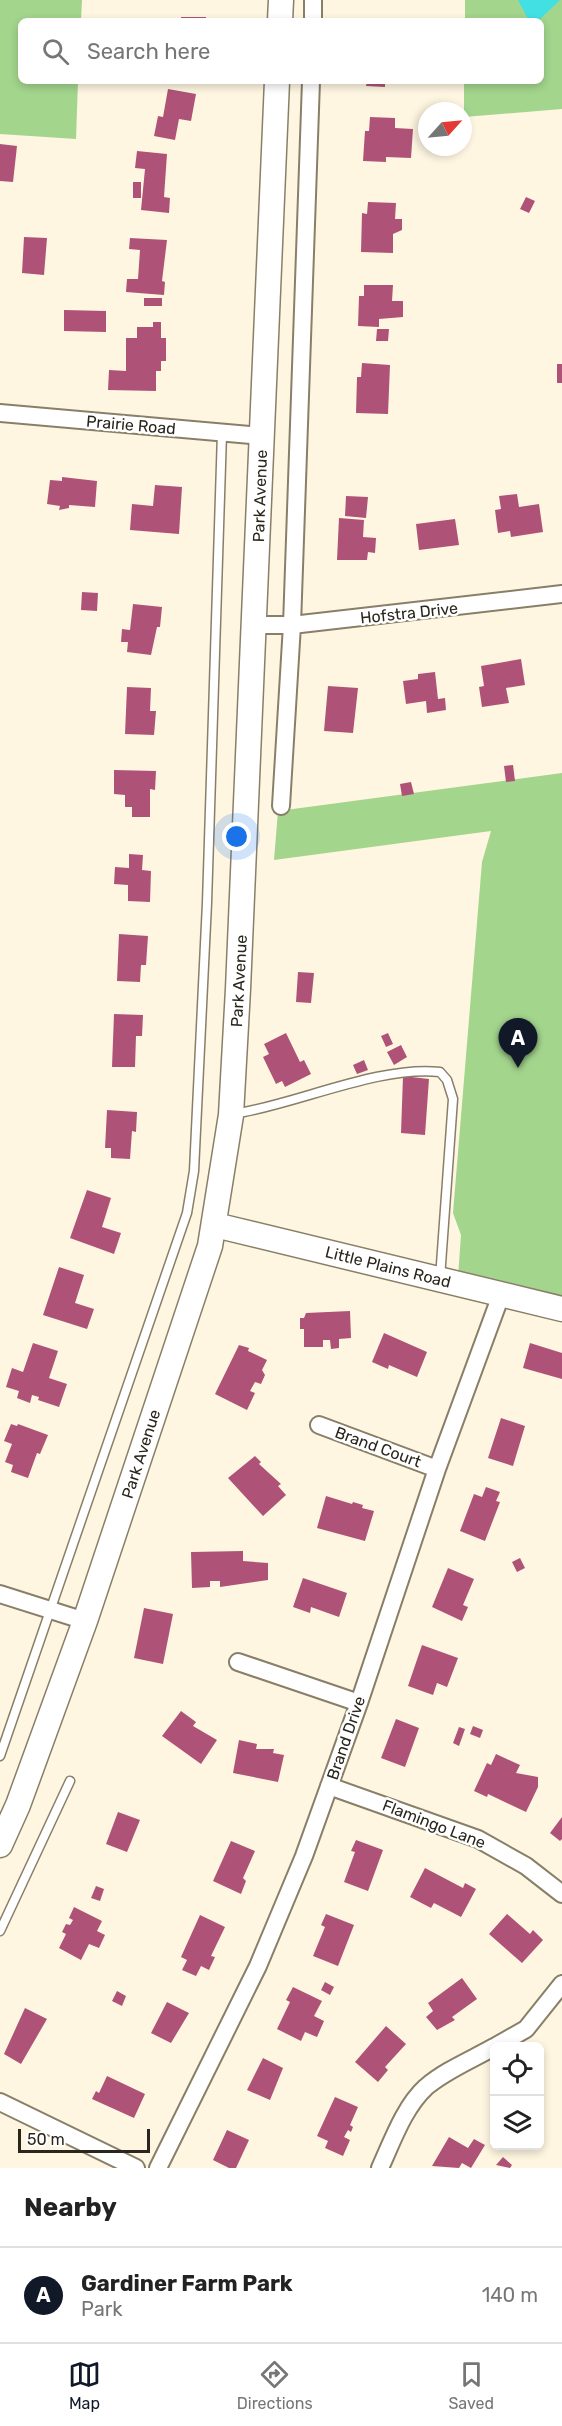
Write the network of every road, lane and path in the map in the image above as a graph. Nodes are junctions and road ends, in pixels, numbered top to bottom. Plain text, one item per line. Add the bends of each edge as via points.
1 (281, 0) edge
2 (313, 0) edge
3 (280, 18) edge
4 (313, 18) edge
5 (277, 84) edge
6 (311, 84) edge
7 (0, 413) edge
8 (222, 433) junction
9 (262, 436) junction
10 (562, 594) edge
11 (255, 625) junction
12 (292, 625) junction
13 (281, 806) dead end
14 (231, 1115) junction
15 (215, 1225) junction
16 (440, 1280) junction
17 (501, 1295) junction
18 (562, 1309) edge
19 (319, 1425) dead end
20 (437, 1469) junction
21 (0, 1594) edge
22 (49, 1609) junction
23 (86, 1621) junction
24 (238, 1662) dead end
25 (359, 1703) junction
26 (0, 1756) edge
27 (70, 1781) dead end
28 (329, 1786) junction
29 (0, 1845) edge
30 (562, 1894) edge
31 (0, 1931) edge
32 (562, 1984) edge
33 (504, 2042) edge
34 (490, 2050) edge
35 (0, 2102) edge
36 (136, 2168) edge
37 (158, 2168) edge
38 (380, 2168) edge

1 - 3 main road
2 - 4 street
5 - 9 main road, Park Avenue
6 - 12 street
7 - 8 street, Prairie Road
8 - 9 street, Prairie Road
8 - 22 lane via 208,891 194,1171 177,1244
9 - 11 main road, Park Avenue
10 - 12 street, Hofstra Drive
11 - 12 street, Hofstra Drive
11 - 14 main road, Park Avenue
12 - 13 street
14 - 15 main road, Park Avenue
14 - 16 lane via 418,1070 440,1072 453,1099
15 - 16 main road, Little Plains Road
15 - 23 main road, Park Avenue
16 - 17 main road, Little Plains Road
17 - 18 main road, Little Plains Road
17 - 20 street, Brand Drive
19 - 20 street, Brand Court
20 - 25 street, Brand Drive
21 - 22 street
22 - 23 street
22 - 26 lane
23 - 29 main road, Park Avenue
24 - 25 street
25 - 28 street, Brand Drive
27 - 31 lane
28 - 30 street, Flamingo Lane via 478,1839 526,1866
28 - 37 street, Brand Drive via 258,1966
32 - 33 street via 526,2029
34 - 38 street via 425,2088
35 - 36 street

